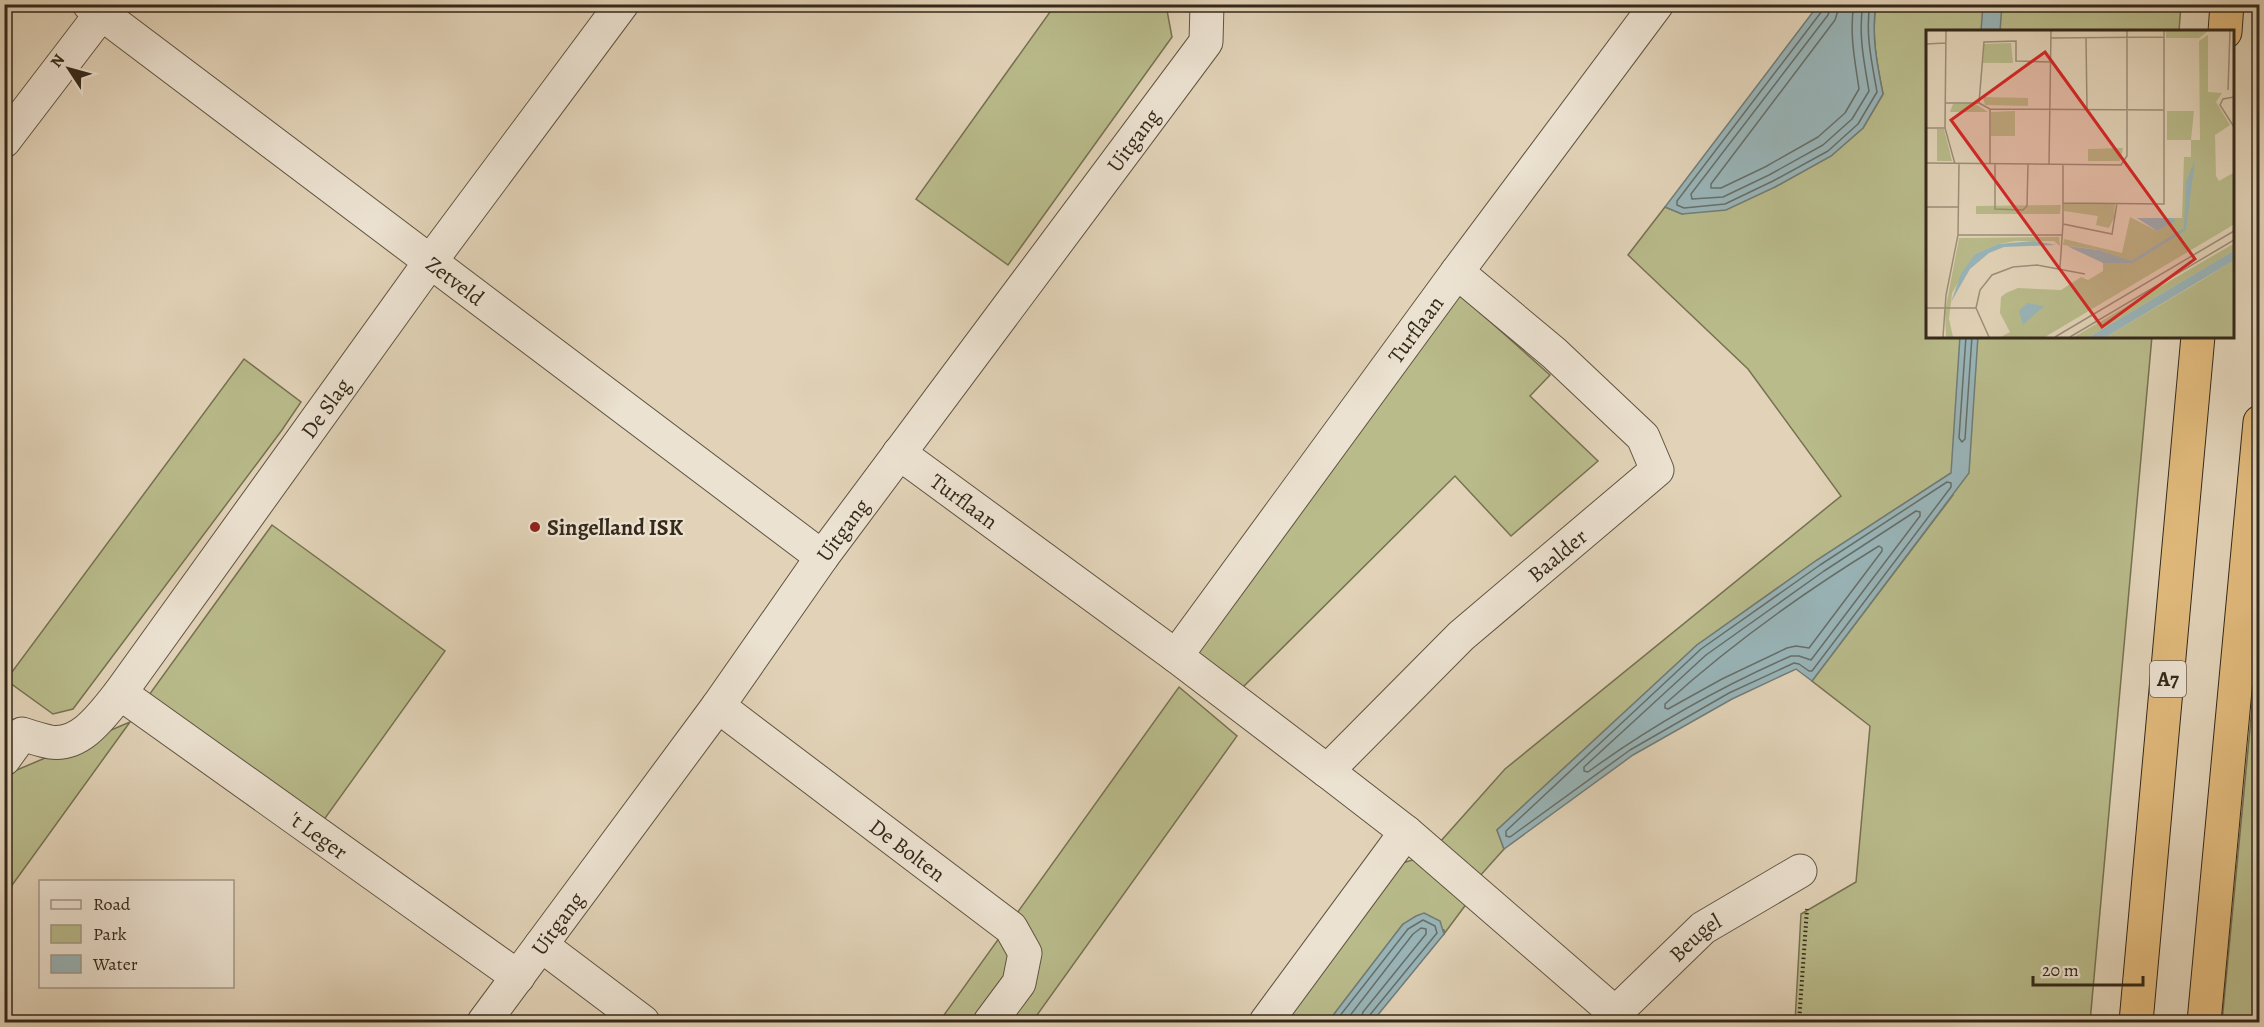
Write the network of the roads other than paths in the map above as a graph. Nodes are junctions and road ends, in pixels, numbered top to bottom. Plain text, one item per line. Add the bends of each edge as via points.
1 (622, 4) edge
2 (1207, 4) edge
3 (1657, 4) edge
4 (2227, 4) edge
5 (95, 9) edge
6 (2224, 30) edge
7 (4, 141) edge
8 (430, 262) junction
9 (1457, 272) junction
10 (2198, 338) edge
11 (2259, 422) edge
12 (899, 453) junction
13 (822, 557) junction
14 (1176, 656) junction
15 (120, 693) junction
16 (718, 706) junction
17 (10, 737) edge
18 (1327, 771) junction
19 (1406, 832) junction
20 (1800, 871) road end
21 (542, 945) junction
22 (518, 977) junction
23 (1610, 1017) edge
24 (484, 1023) edge
25 (643, 1023) edge
26 (990, 1023) edge
27 (1266, 1023) edge
28 (2136, 1023) edge
29 (2204, 1023) edge

1 - 8 street, De Slag
2 - 12 street, Uitgang via 1206,42
3 - 9 street, Turflaan
4 - 6 highway
5 - 7 street
5 - 8 street, Zetveld
8 - 13 street, Zetveld
8 - 15 street, De Slag
9 - 14 street, Turflaan
9 - 18 street, Baalder via 1554,352 1643,437 1657,470 1461,636
10 - 28 highway, A7
11 - 29 highway
12 - 13 street, Uitgang
12 - 14 street, Turflaan
13 - 16 street, Uitgang
14 - 18 street, Turflaan
15 - 17 street, De Slag via 79,737 65,742
15 - 22 street, 't Leger
16 - 21 street, Uitgang
16 - 26 street, De Bolten via 1011,928 1025,953 1019,983
18 - 19 street
19 - 23 street
19 - 27 street
20 - 23 street, Beugel via 1702,928
21 - 22 street, Uitgang
21 - 25 street
22 - 24 street, Uitgang

